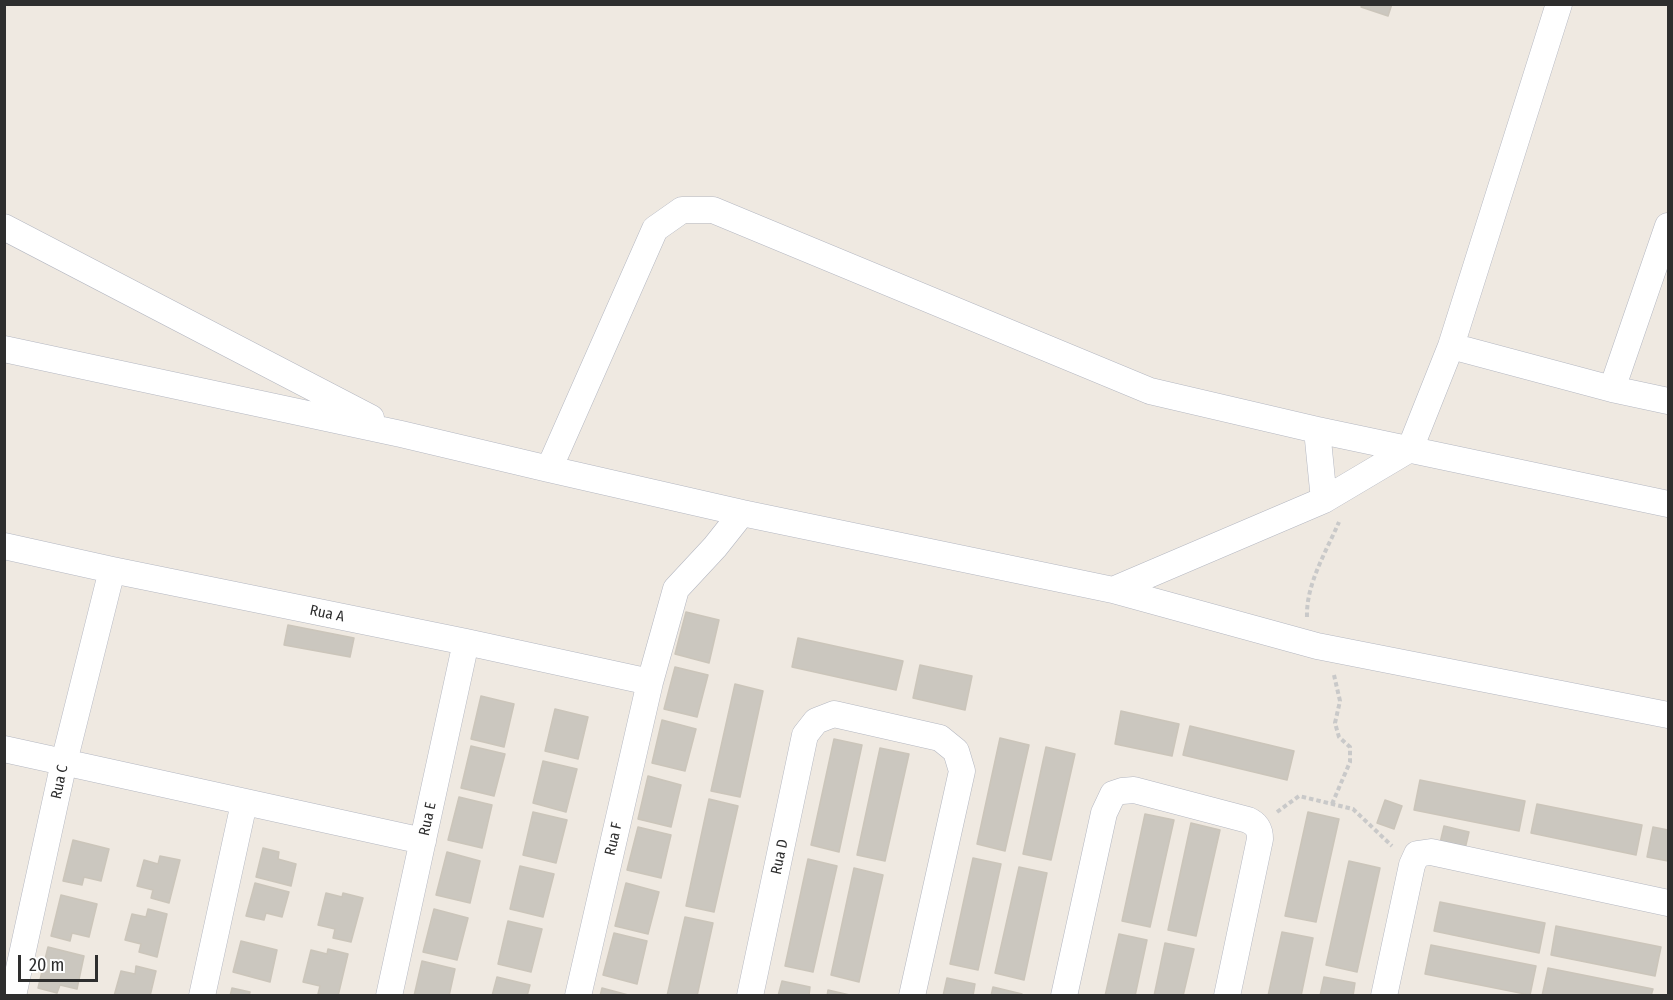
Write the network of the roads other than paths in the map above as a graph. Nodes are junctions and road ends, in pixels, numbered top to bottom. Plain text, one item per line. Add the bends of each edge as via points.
1 (1559, 4) edge
2 (1668, 226) edge
3 (4, 227) edge
4 (1451, 346) junction
5 (4, 349) edge
6 (1612, 389) junction
7 (1668, 401) edge
8 (1317, 430) junction
9 (402, 434) junction
10 (1410, 449) junction
11 (549, 469) junction
12 (1324, 500) junction
13 (1668, 504) edge
14 (742, 513) junction
15 (4, 546) edge
16 (112, 570) junction
17 (1113, 590) junction
18 (466, 642) junction
19 (650, 682) junction
20 (1668, 715) edge
21 (4, 749) edge
22 (64, 762) junction
23 (244, 803) junction
24 (423, 841) junction
25 (1668, 903) edge
26 (13, 996) edge
27 (202, 996) edge
28 (389, 996) edge
29 (578, 996) edge
30 (750, 996) edge
31 (912, 996) edge
32 (1064, 996) edge
33 (1227, 996) edge
34 (1383, 996) edge

1 - 4 street
2 - 6 street
3 - 9 street
4 - 6 street
4 - 10 street
5 - 9 street
6 - 7 street
8 - 10 street
8 - 11 street via 1150,391 713,210 682,210 655,229
8 - 12 street
9 - 11 street
10 - 12 street
10 - 13 street
11 - 14 street
12 - 17 street
14 - 17 street
14 - 19 street, Rua F via 676,589
15 - 16 street, Rua A
16 - 18 street, Rua A
16 - 22 street, Rua C
17 - 20 street via 1317,646
18 - 19 street, Rua A
18 - 24 street, Rua E
19 - 29 street, Rua F
21 - 22 street
22 - 23 street
22 - 26 street, Rua C
23 - 24 street
23 - 27 street
24 - 28 street, Rua E
25 - 34 street via 1431,852 1417,854
30 - 31 street, Rua D via 805,735 816,721 834,714 940,738 956,751 962,771
32 - 33 street via 1104,813 1113,794 1134,790 1248,820 1258,827 1260,840

